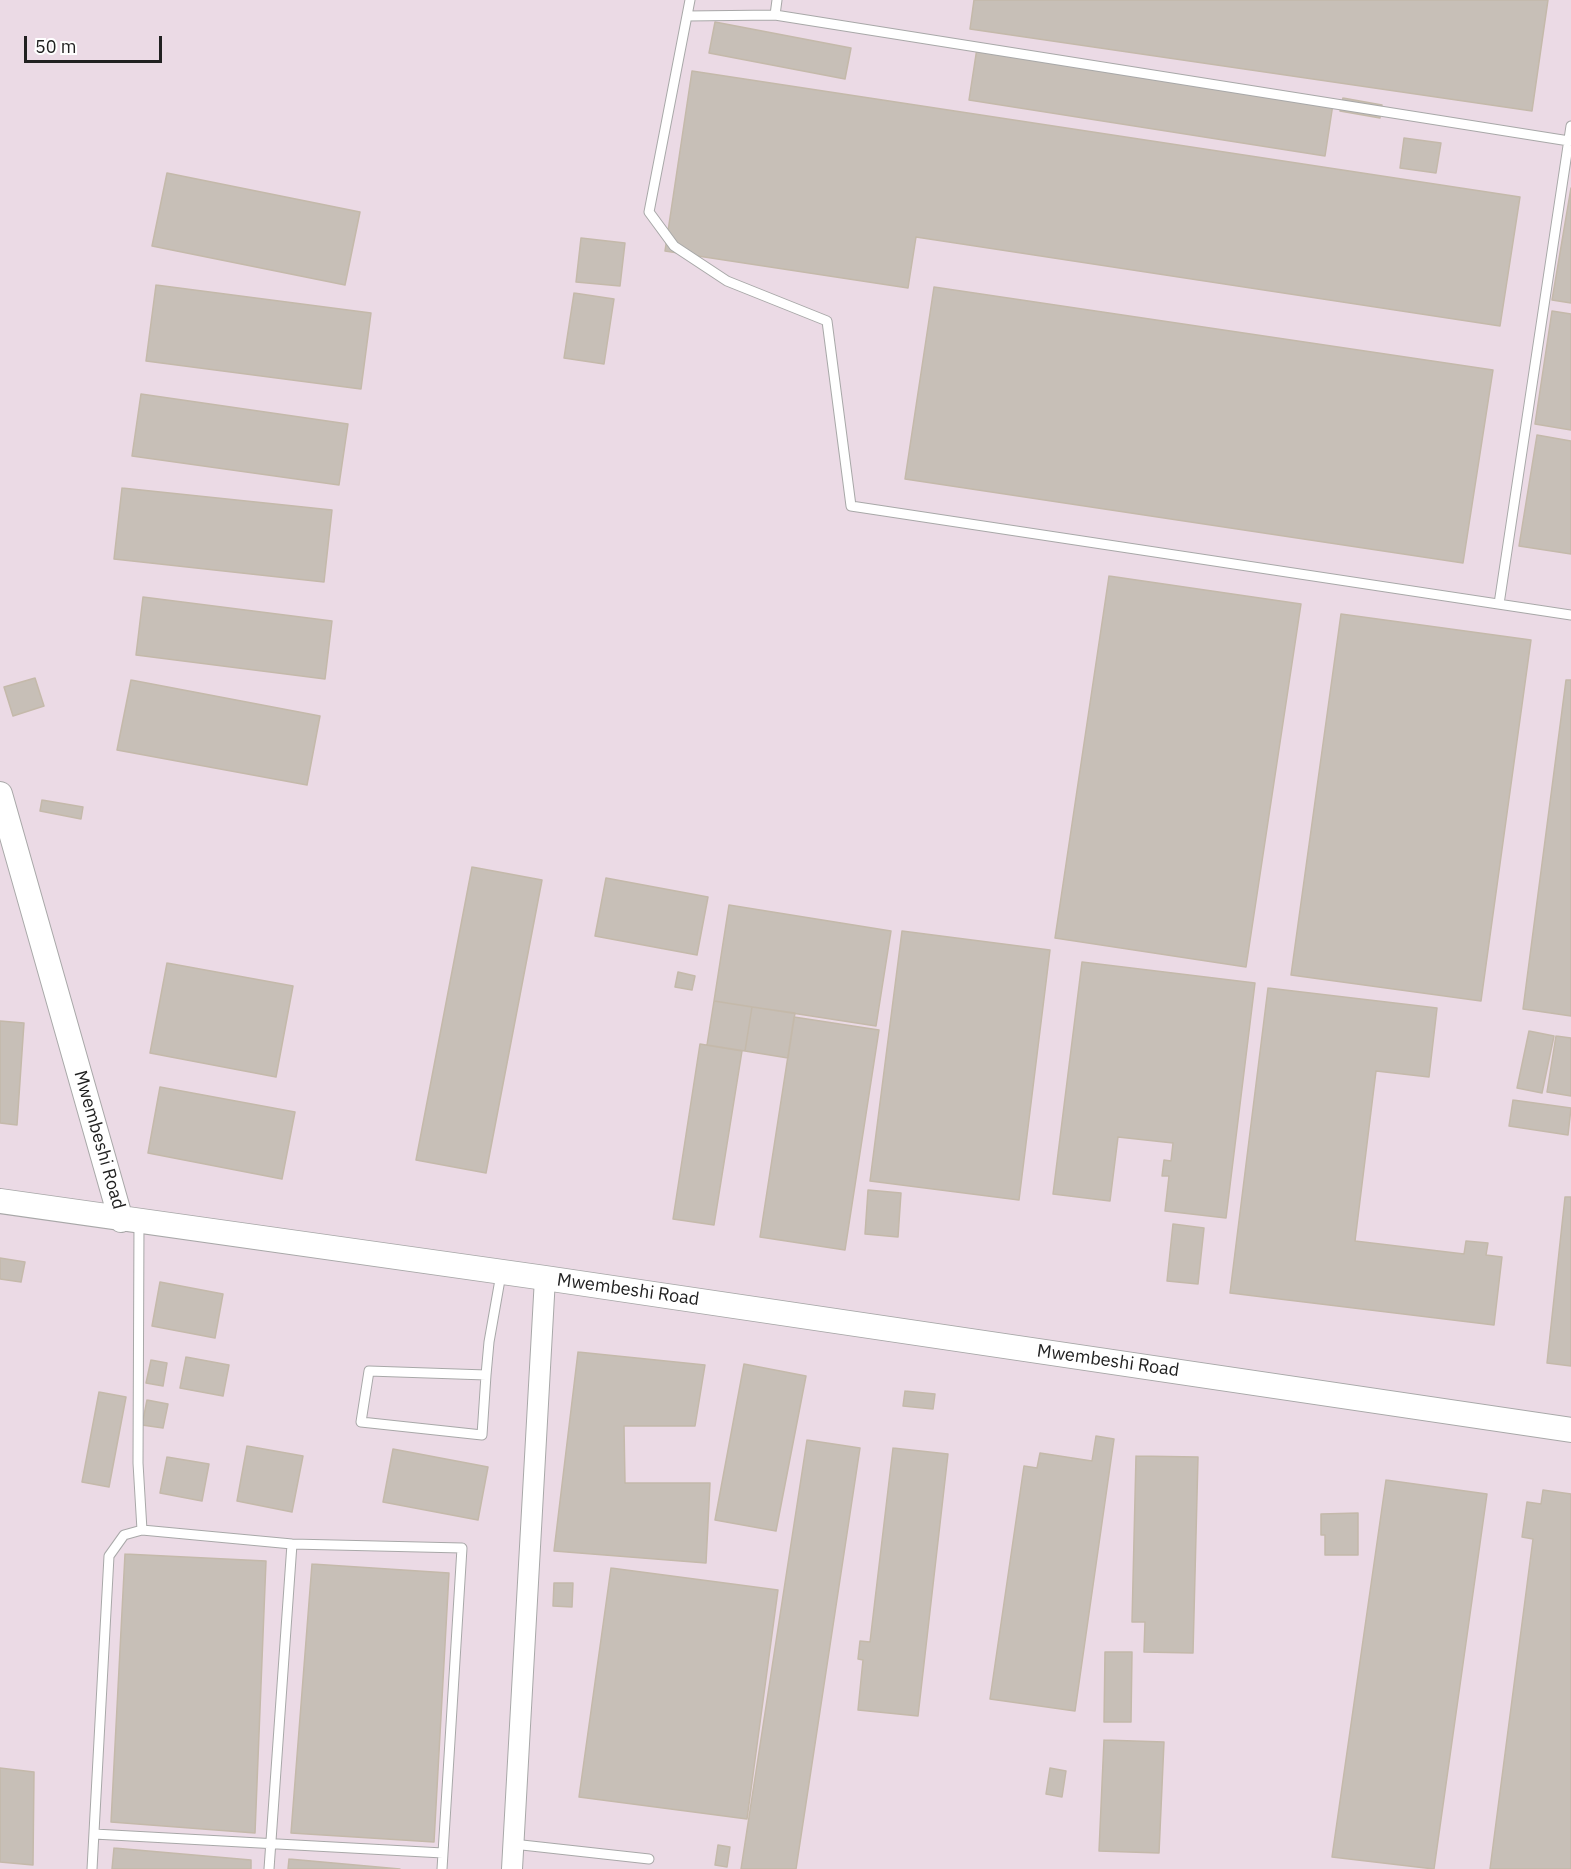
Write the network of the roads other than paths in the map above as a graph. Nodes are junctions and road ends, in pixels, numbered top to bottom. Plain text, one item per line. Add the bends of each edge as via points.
1 (690, 0) edge
2 (777, 0) edge
3 (775, 15) junction
4 (687, 16) junction
5 (1571, 126) edge
6 (1569, 141) junction
7 (1499, 604) junction
8 (1571, 615) edge
9 (0, 795) edge
10 (0, 1201) edge
11 (130, 1221) junction
12 (502, 1272) junction
13 (545, 1278) junction
14 (486, 1375) junction
15 (1571, 1430) edge
16 (142, 1530) junction
17 (292, 1544) junction
18 (94, 1834) junction
19 (513, 1844) junction
20 (271, 1845) junction
21 (443, 1853) junction
22 (649, 1859) dead end
23 (92, 1869) edge
24 (269, 1869) edge
25 (442, 1869) edge
26 (512, 1869) edge

1 - 4 lane
2 - 3 lane
3 - 4 lane
3 - 6 lane
4 - 7 lane via 649,212 674,246 727,282 827,321 851,506
5 - 6 lane
6 - 7 lane
7 - 8 lane
9 - 11 street, Mwembeshi Road
10 - 11 street
11 - 12 street, Mwembeshi Road
11 - 16 lane
12 - 13 street, Mwembeshi Road
12 - 14 lane
13 - 15 street, Mwembeshi Road
13 - 19 street
14 - 14 lane via 482,1435 361,1422 369,1371
16 - 17 lane
16 - 18 lane via 124,1535 109,1556
17 - 20 lane
17 - 21 lane via 462,1548
18 - 20 lane
18 - 23 lane
19 - 22 lane
19 - 26 street
20 - 21 lane
20 - 24 lane
21 - 25 lane

